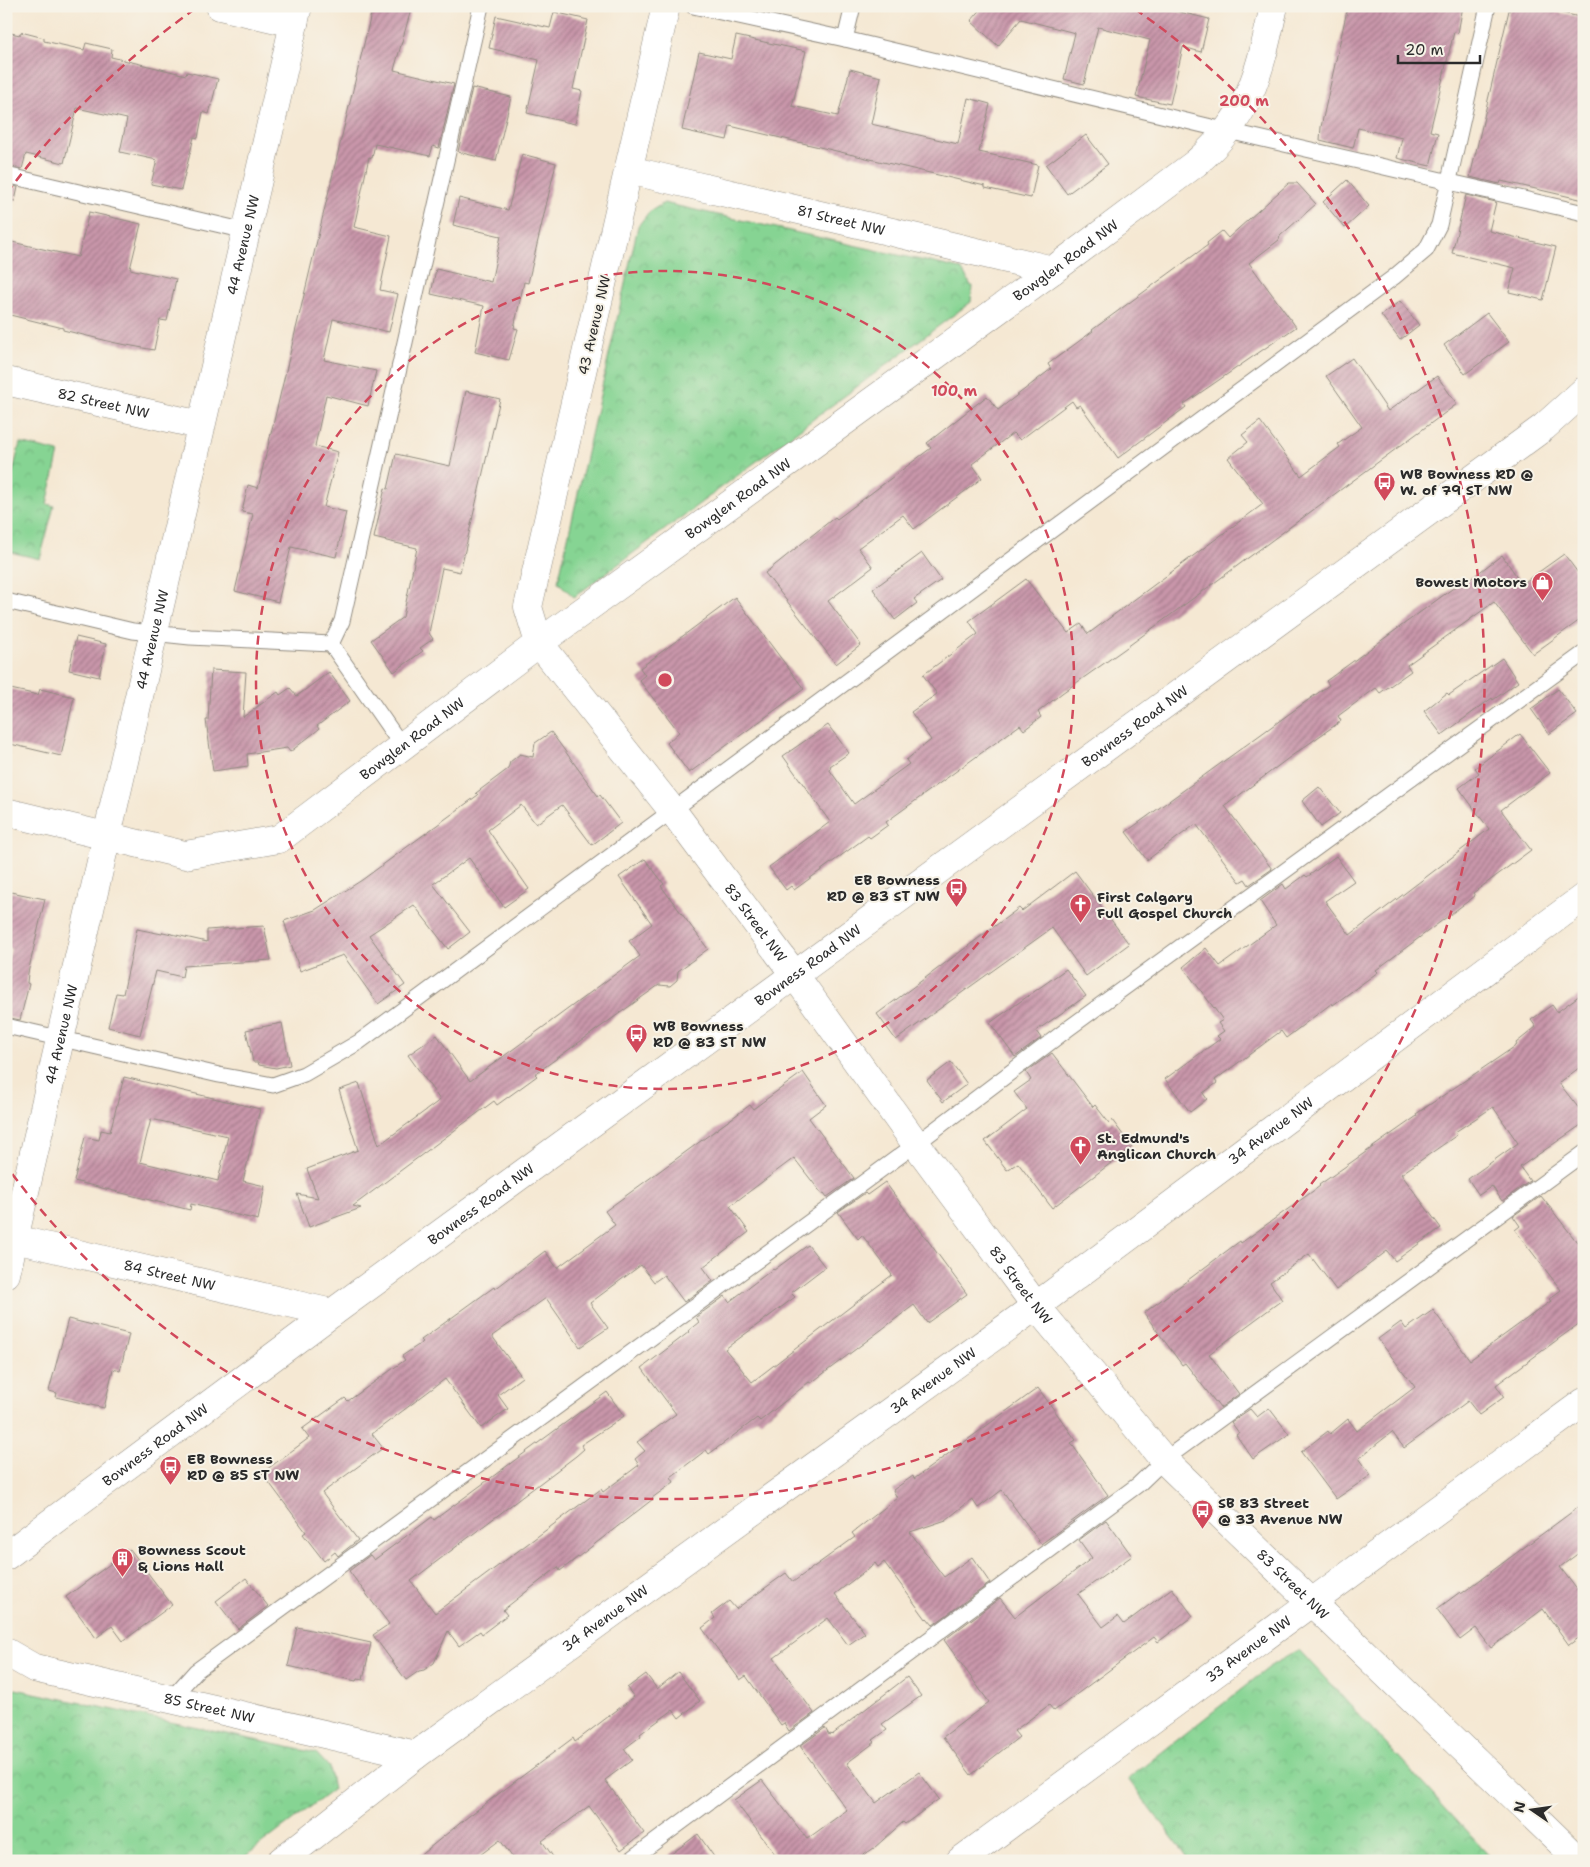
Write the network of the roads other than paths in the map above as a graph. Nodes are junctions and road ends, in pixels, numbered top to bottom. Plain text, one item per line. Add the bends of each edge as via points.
1 (220, 6) edge
2 (481, 6) edge
3 (666, 6) edge
4 (693, 6) edge
5 (853, 6) edge
6 (1274, 6) edge
7 (1488, 6) edge
8 (296, 15) edge
9 (845, 39) junction
10 (1228, 131) junction
11 (630, 170) junction
12 (6, 175) edge
13 (1449, 182) junction
14 (1584, 213) edge
15 (246, 232) junction
16 (1053, 270) junction
17 (6, 382) edge
18 (1584, 391) edge
19 (200, 425) junction
20 (6, 601) edge
21 (155, 633) junction
22 (539, 643) junction
23 (331, 644) junction
24 (1584, 653) edge
25 (402, 746) junction
26 (672, 810) junction
27 (6, 812) edge
28 (107, 835) junction
29 (1584, 896) edge
30 (794, 974) junction
31 (6, 1026) edge
32 (61, 1038) junction
33 (916, 1144) junction
34 (1584, 1153) edge
35 (10, 1238) edge
36 (6, 1274) edge
37 (1036, 1306) junction
38 (332, 1313) junction
39 (1584, 1402) edge
40 (1164, 1460) junction
41 (6, 1556) edge
42 (1312, 1602) junction
43 (6, 1652) edge
44 (170, 1700) junction
45 (416, 1755) junction
46 (281, 1861) edge
47 (629, 1861) edge
48 (960, 1861) edge
49 (1580, 1861) edge

1 - 8 street
2 - 23 lane via 342,620
3 - 11 street, 43 Avenue NW
4 - 9 lane
5 - 9 lane
6 - 10 street, Bowglen Road NW via 1255,84
7 - 13 lane
8 - 15 street, 44 Avenue NW
9 - 10 lane
10 - 13 lane
10 - 16 street, Bowglen Road NW via 1196,163
11 - 16 street, 81 Street NW
11 - 22 street, 43 Avenue NW via 528,607
12 - 15 lane
13 - 14 lane
13 - 26 lane via 1438,225 1426,250 1394,277
15 - 19 street, 44 Avenue NW
16 - 22 street, Bowglen Road NW
17 - 19 street, 82 Street NW
18 - 30 street, Bowness Road NW via 1544,427
19 - 21 street, 44 Avenue NW
20 - 21 lane via 133,631
21 - 23 lane
21 - 28 street, 44 Avenue NW
22 - 25 street, Bowglen Road NW
22 - 26 street, 83 Street NW
23 - 25 lane
24 - 33 lane via 1069,1028
25 - 28 street, Bowglen Road NW via 279,839 185,855
26 - 30 street, 83 Street NW
26 - 32 lane via 359,1042 304,1074 273,1085
27 - 28 street
28 - 32 street, 44 Avenue NW
29 - 37 street, 34 Avenue NW
30 - 33 street, 83 Street NW
30 - 38 street, Bowness Road NW
31 - 32 lane
32 - 35 street, 44 Avenue NW
33 - 37 street, 83 Street NW
33 - 44 lane via 196,1671
34 - 40 lane
35 - 36 street, 44 Avenue NW
35 - 38 street, 84 Street NW
37 - 40 street, 83 Street NW
37 - 45 street, 34 Avenue NW
38 - 41 street, Bowness Road NW
39 - 42 street, 33 Avenue NW
40 - 42 street, 83 Street NW
40 - 47 lane via 1139,1484
42 - 48 street, 33 Avenue NW
42 - 49 street, 83 Street NW
43 - 44 street, 85 Street NW via 34,1668
44 - 45 street, 85 Street NW
45 - 46 street, 34 Avenue NW

